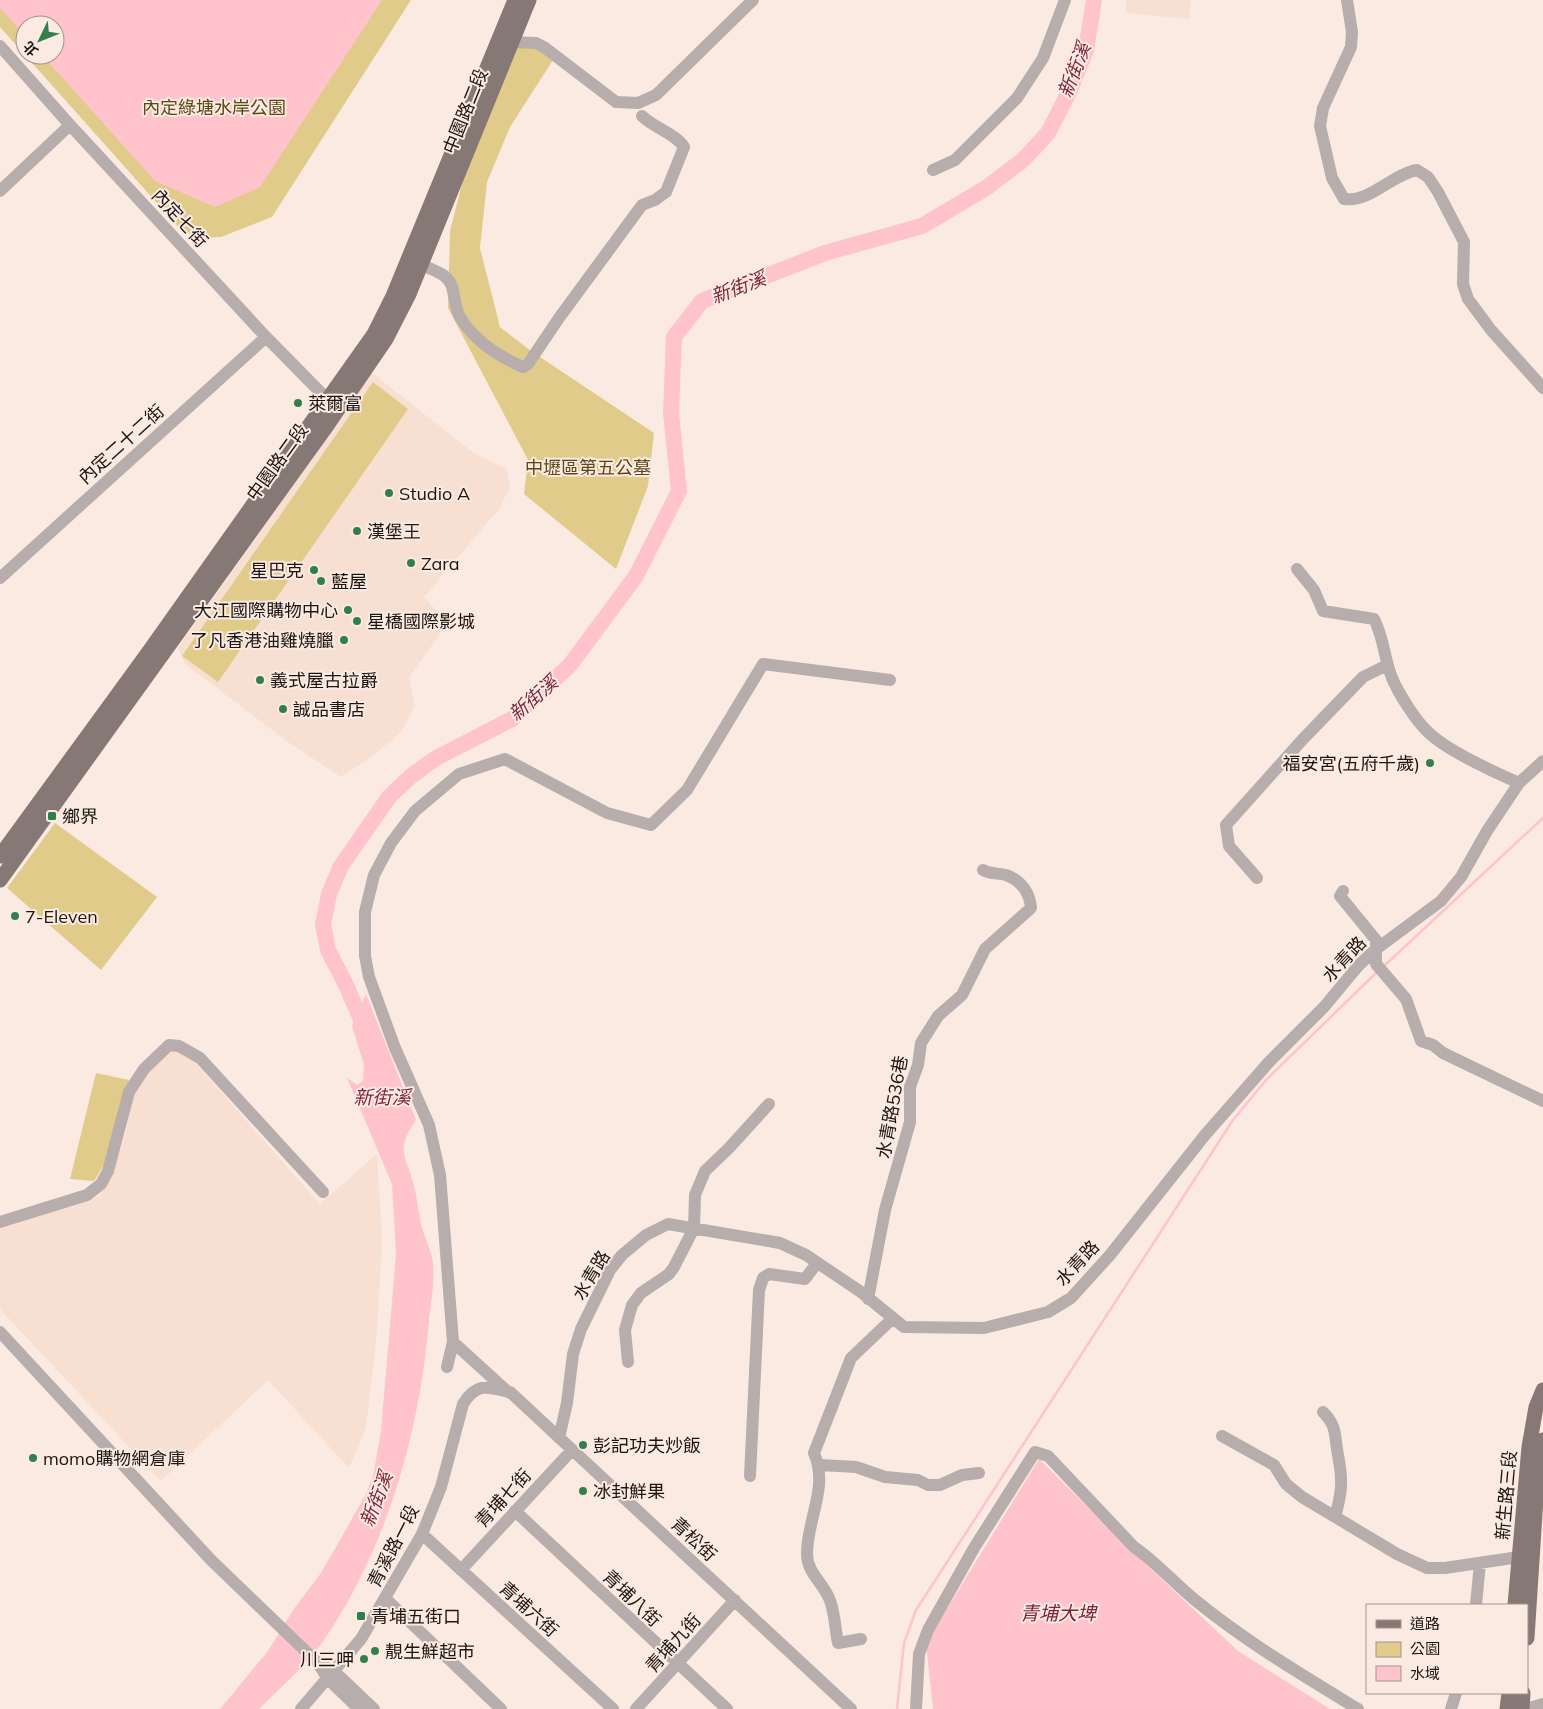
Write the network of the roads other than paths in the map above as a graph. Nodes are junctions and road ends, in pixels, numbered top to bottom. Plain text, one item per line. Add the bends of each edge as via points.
1 (515, 0) edge
2 (529, 0) edge
3 (753, 0) edge
4 (1065, 0) edge
5 (1346, 0) edge
6 (506, 40) junction
7 (0, 46) edge
8 (642, 116) dead end
9 (70, 125) junction
10 (933, 170) dead end
11 (0, 191) edge
12 (422, 265) junction
13 (266, 337) junction
14 (1543, 388) edge
15 (332, 404) junction
16 (1297, 570) dead end
17 (0, 578) edge
18 (1387, 665) junction
19 (890, 680) dead end
20 (1543, 761) edge
21 (1519, 782) junction
22 (0, 856) edge
23 (983, 870) dead end
24 (1257, 878) dead end
25 (0, 880) edge
26 (1343, 892) dead end
27 (1375, 950) junction
28 (1543, 1101) edge
29 (769, 1104) dead end
30 (323, 1192) dead end
31 (0, 1222) edge
32 (694, 1228) junction
33 (816, 1263) junction
34 (868, 1298) junction
35 (892, 1319) junction
36 (0, 1332) edge
37 (453, 1342) junction
38 (628, 1362) dead end
39 (447, 1367) dead end
40 (484, 1386) joint
41 (1543, 1390) edge
42 (508, 1392) junction
43 (1323, 1412) dead end
44 (1222, 1436) dead end
45 (559, 1438) junction
46 (1543, 1440) edge
47 (572, 1450) junction
48 (820, 1465) junction
49 (979, 1472) dead end
50 (750, 1476) dead end
51 (515, 1511) junction
52 (1335, 1517) junction
53 (422, 1534) junction
54 (1519, 1558) junction
55 (1480, 1563) junction
56 (461, 1570) junction
57 (386, 1600) junction
58 (735, 1600) junction
59 (1476, 1604) edge
60 (1516, 1604) edge
61 (1528, 1622) edge
62 (861, 1639) dead end
63 (676, 1664) junction
64 (331, 1676) junction
65 (1456, 1694) edge
66 (1508, 1694) edge
67 (1523, 1694) edge
68 (1543, 1704) edge
69 (301, 1709) edge
70 (360, 1709) edge
71 (374, 1709) edge
72 (501, 1709) edge
73 (613, 1709) edge
74 (636, 1709) edge
75 (726, 1709) edge
76 (851, 1709) edge
77 (916, 1709) edge
78 (1358, 1709) edge
79 (1451, 1709) edge
80 (1507, 1709) edge
81 (1524, 1709) edge

1 - 6 main road, 中園路二段
2 - 6 main road, 中園路二段
3 - 6 street via 656,95 638,103 616,102 536,43
4 - 10 street via 1043,58 1017,98 955,160
5 - 14 street via 1352,32 1351,47 1323,108 1320,126 1332,178 1344,199 1355,200 1406,172 1417,170 1428,177 1464,242 1463,284 1468,299
6 - 12 main road, 中園路二段
6 - 15 main road, 中園路二段 via 393,296
7 - 9 street, 內定七街
8 - 12 street via 684,148 666,192 642,205 528,364 523,367 507,360 472,333 456,310 450,281
9 - 11 street
9 - 13 street, 內定七街
12 - 15 main road, 中園路二段 via 386,339
13 - 15 street, 內定七街
13 - 17 street, 內定二十二街
15 - 22 main road, 中園路二段
15 - 25 main road, 中園路二段
16 - 18 street via 1314,590 1323,611 1374,619 1381,632
18 - 21 street via 1397,690 1428,732 1459,752
18 - 24 street via 1362,677 1226,825 1229,846
19 - 37 street via 764,664 687,790 651,825 607,813 505,759 459,774 415,811 391,844 374,875 364,912 365,956 369,977 395,1048 428,1125 440,1175
20 - 21 street, 水青路
21 - 27 street, 水青路 via 1486,831 1461,877 1441,901
23 - 34 street, 水青路536巷 via 1006,875 1016,881 1030,896 1031,908 985,949 962,995 938,1016 921,1043 910,1087 910,1122 886,1210
26 - 27 street via 1340,896 1346,906 1376,940
27 - 28 street via 1376,964 1406,999 1421,1041
27 - 35 street, 水青路 via 1205,1135 1110,1255 1071,1298 1048,1312 984,1328 904,1327
29 - 32 street via 705,1172 695,1195
30 - 31 street via 200,1058 179,1046 169,1045 144,1069 129,1092 108,1171 101,1184 87,1195
32 - 33 street, 水青路 via 780,1243
32 - 38 street via 669,1274 641,1293 632,1305 625,1330
32 - 45 street, 水青路 via 668,1224 646,1235 610,1270 581,1328 573,1354
33 - 34 street, 水青路
33 - 50 street via 805,1279 770,1274 763,1278 759,1290
34 - 35 street, 水青路
35 - 48 street via 851,1358 814,1453
36 - 64 street via 211,1560
37 - 39 street
37 - 42 street
40 - 42 street, 青松街
40 - 53 street, 青溪路一段 via 470,1392 463,1404 441,1486
41 - 54 main road, 新生路三段 via 1536,1408 1529,1447
42 - 45 street, 青松街
43 - 52 street via 1337,1433 1342,1472 1342,1493
44 - 52 street via 1274,1465 1286,1484
45 - 47 street, 青松街
46 - 61 main road, 新生路三段 via 1538,1466
47 - 51 street, 青埔七街
47 - 58 street, 青松街
48 - 49 street via 856,1467 928,1485 940,1485 962,1475
48 - 62 street via 820,1491 809,1530 807,1556 810,1570 829,1598 838,1643
51 - 56 street, 青埔七街
51 - 63 street, 青埔八街
52 - 55 street via 1427,1568
53 - 56 street, 青埔六街
53 - 57 street, 青溪路一段
54 - 55 street
54 - 60 main road, 新生路三段
55 - 59 street
56 - 73 street, 青埔六街
57 - 64 street, 青溪路一段 via 361,1639
57 - 72 street
58 - 63 street, 青埔九街
58 - 76 street, 青松街
63 - 74 street, 青埔九街
63 - 75 street, 青埔八街
64 - 69 street, 青溪路一段
64 - 70 street
64 - 71 street
65 - 79 street
66 - 80 main road
67 - 81 main road
68 - 81 street
77 - 78 street via 919,1654 928,1630 974,1548 1035,1452 1048,1456 1134,1547 1194,1599 1243,1636

